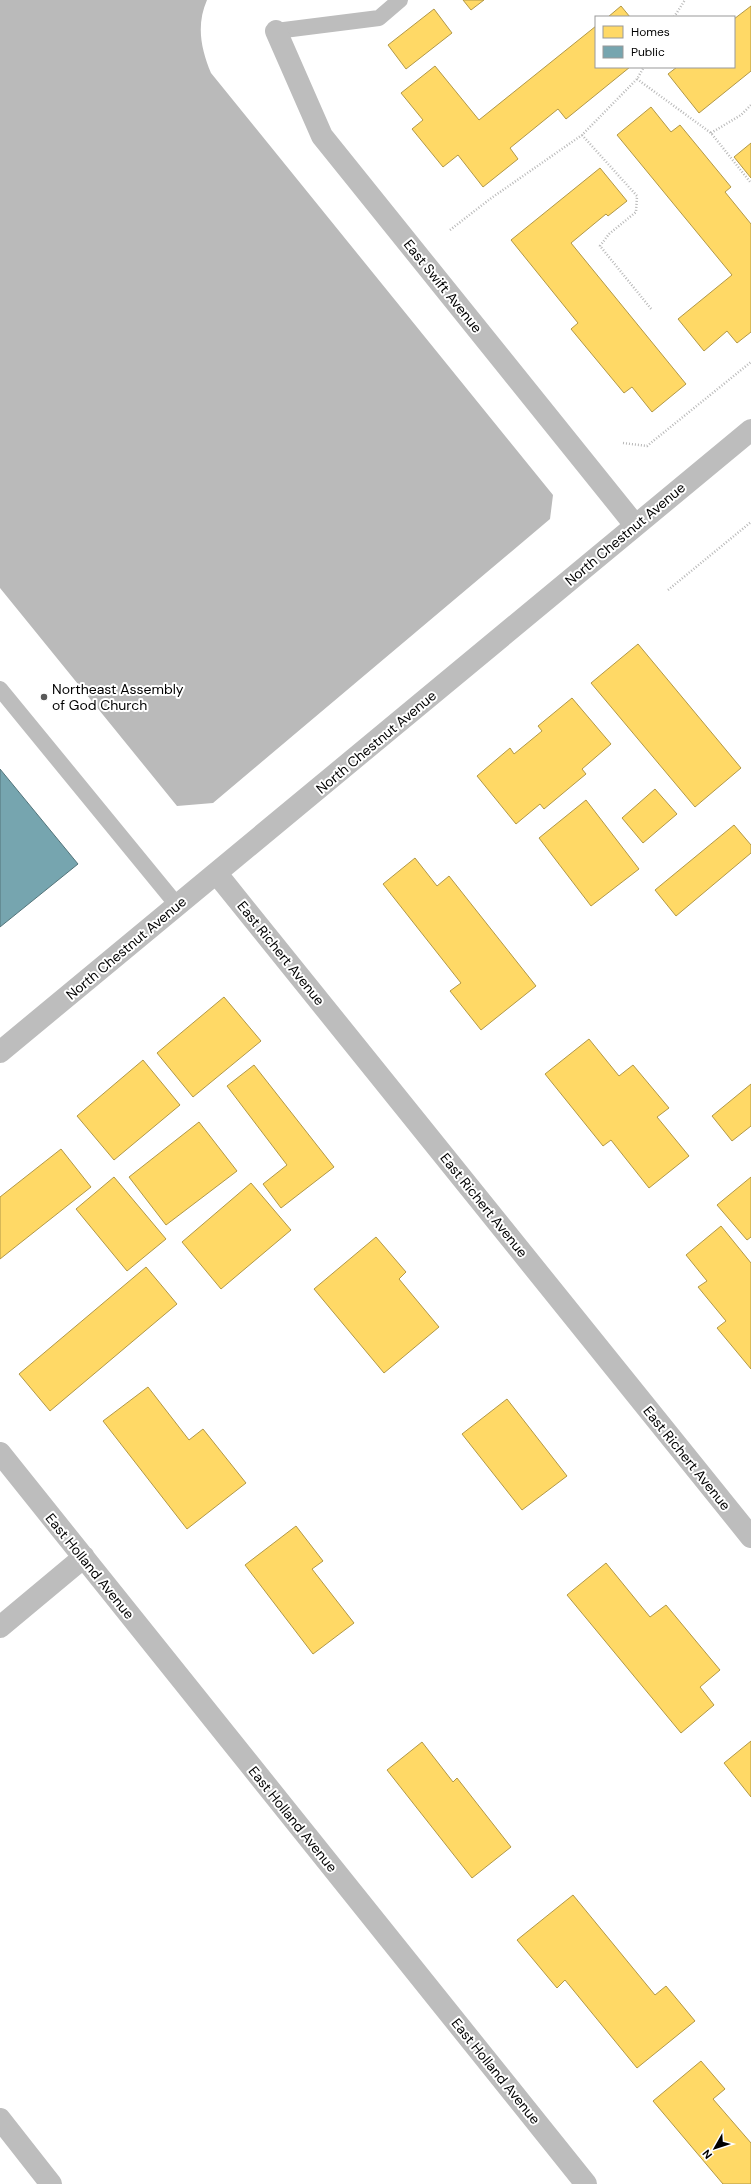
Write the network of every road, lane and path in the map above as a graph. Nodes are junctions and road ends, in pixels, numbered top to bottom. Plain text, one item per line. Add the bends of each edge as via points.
1 (400, 0) edge
2 (686, 0) edge
3 (675, 16) edge
4 (276, 31) joint
5 (643, 68) edge
6 (637, 78) junction
7 (751, 105) edge
8 (711, 133) junction
9 (582, 135) junction
10 (751, 183) edge
11 (450, 230) dead end
12 (652, 310) dead end
13 (751, 362) edge
14 (751, 430) edge
15 (623, 443) dead end
16 (751, 522) edge
17 (635, 525) junction
18 (668, 590) dead end
19 (0, 689) edge
20 (217, 874) junction
21 (177, 906) junction
22 (0, 1052) edge
23 (0, 1453) edge
24 (751, 1537) edge
25 (84, 1558) junction
26 (0, 1627) edge
27 (0, 2119) edge
28 (51, 2184) edge
29 (586, 2184) edge

1 - 4 lane via 379,18
2 - 3 path
4 - 17 street, East Swift Avenue via 322,136
5 - 6 path
6 - 8 path
6 - 9 path
7 - 8 path via 741,115
8 - 10 path
9 - 11 path
9 - 12 path via 637,196 636,212 609,234 600,246
13 - 15 path via 648,446
14 - 17 street, North Chestnut Avenue
16 - 18 path
17 - 20 street, North Chestnut Avenue
19 - 21 lane
20 - 21 street, North Chestnut Avenue
20 - 24 street, East Richert Avenue
21 - 22 street, North Chestnut Avenue
23 - 25 street, East Holland Avenue
25 - 26 street
25 - 29 street, East Holland Avenue
27 - 28 street

